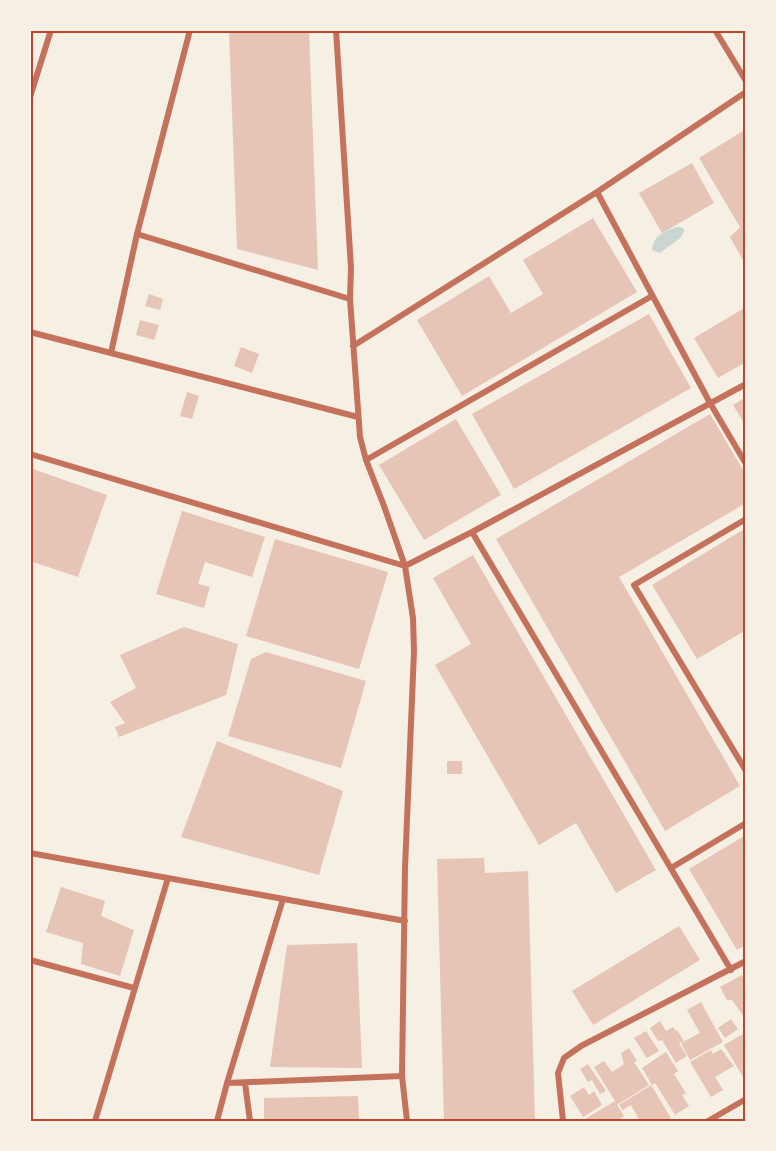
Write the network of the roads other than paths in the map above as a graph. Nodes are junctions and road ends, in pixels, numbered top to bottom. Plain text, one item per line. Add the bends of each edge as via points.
1 (51, 30) edge
2 (190, 30) edge
3 (336, 30) edge
4 (715, 30) edge
5 (746, 81) edge
6 (746, 92) edge
7 (30, 98) edge
8 (597, 192) junction
9 (137, 234) junction
10 (652, 296) junction
11 (350, 299) junction
12 (30, 332) edge
13 (353, 346) junction
14 (111, 353) junction
15 (746, 384) edge
16 (710, 403) junction
17 (358, 417) junction
18 (30, 454) edge
19 (366, 460) junction
20 (746, 464) edge
21 (746, 519) edge
22 (472, 532) junction
23 (405, 566) junction
24 (746, 771) edge
25 (746, 823) edge
26 (30, 853) edge
27 (671, 868) junction
28 (168, 878) junction
29 (283, 899) junction
30 (405, 921) junction
31 (30, 960) edge
32 (746, 961) edge
33 (731, 970) junction
34 (134, 988) junction
35 (402, 1076) junction
36 (227, 1083) junction
37 (245, 1083) junction
38 (746, 1099) edge
39 (95, 1121) edge
40 (217, 1121) edge
41 (250, 1121) edge
42 (406, 1121) edge
43 (563, 1121) edge
44 (708, 1121) edge

1 - 7 street
2 - 9 street
3 - 11 street
4 - 5 street
6 - 8 street
8 - 10 street
8 - 13 street
9 - 11 street
9 - 14 street
10 - 16 street
10 - 19 street
11 - 13 street
12 - 14 street
13 - 17 street
14 - 17 street
15 - 16 street
16 - 20 street
16 - 22 street
17 - 19 street
18 - 23 street
19 - 23 street
21 - 24 street via 634,585
22 - 23 street
22 - 27 street
23 - 30 street via 414,651
25 - 27 street
26 - 28 street
27 - 33 street
28 - 29 street
28 - 34 street
29 - 30 street
29 - 36 street
30 - 35 street
31 - 34 street
32 - 33 street
33 - 43 street via 564,1058 558,1072
34 - 39 street
35 - 37 street
35 - 42 street
36 - 37 street
36 - 40 street
37 - 41 street
38 - 44 street

